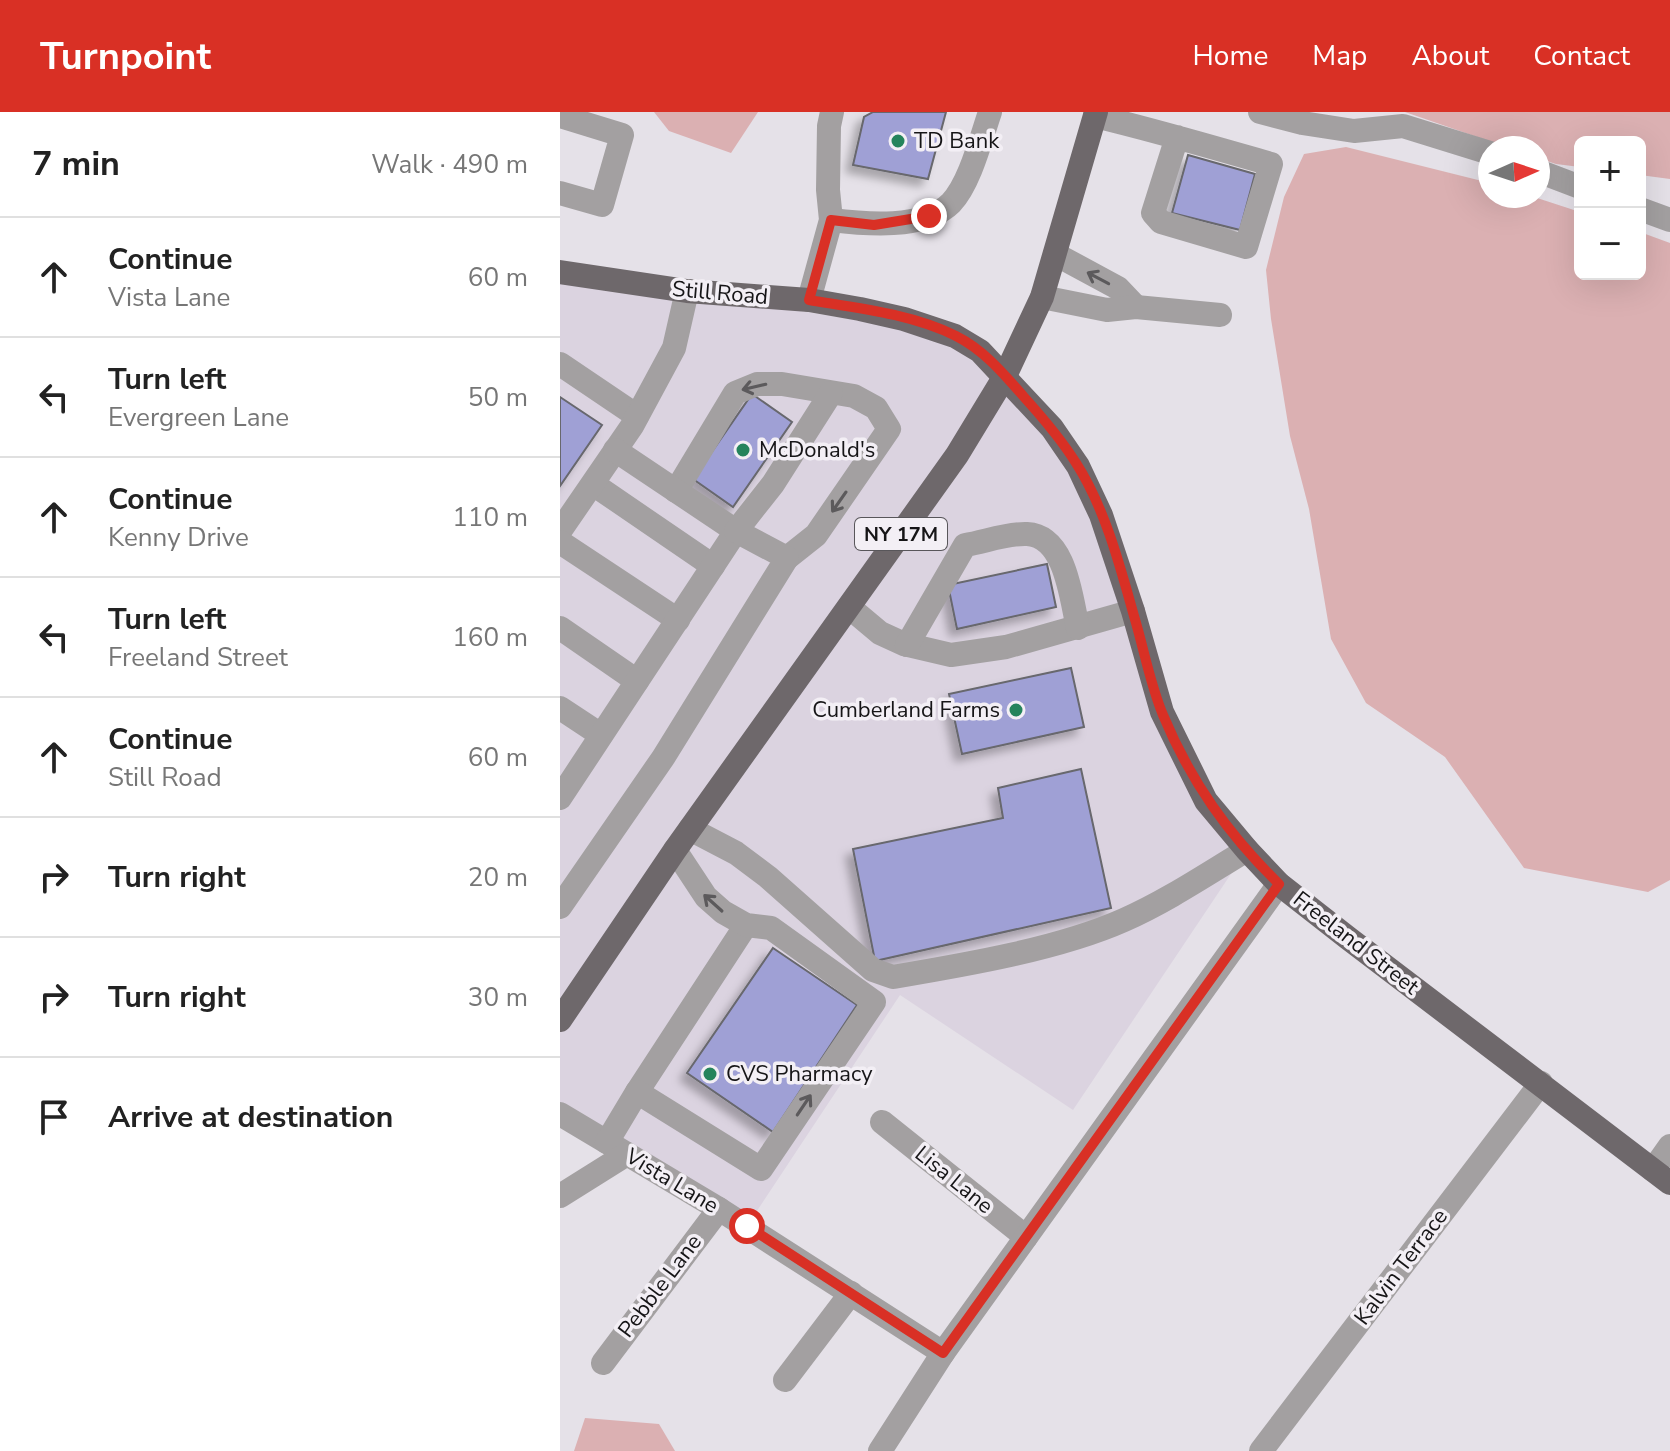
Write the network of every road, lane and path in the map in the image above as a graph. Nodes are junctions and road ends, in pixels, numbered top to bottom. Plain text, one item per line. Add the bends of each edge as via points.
1 (832, 112) edge
2 (990, 112) edge
3 (1260, 112) edge
4 (1096, 114) edge
5 (560, 116) edge
6 (1342, 121) edge
7 (1177, 137) junction
8 (1478, 149) edge
9 (1550, 176) edge
10 (1574, 185) edge
11 (560, 193) edge
12 (1646, 211) edge
13 (831, 220) junction
14 (1670, 220) edge
15 (1055, 254) junction
16 (560, 272) edge
17 (687, 291) junction
18 (1042, 297) junction
19 (809, 300) junction
20 (1136, 307) junction
21 (1220, 315) dead end
22 (560, 364) edge
23 (1005, 376) junction
24 (831, 393) junction
25 (637, 416) junction
26 (615, 450) junction
27 (593, 484) junction
28 (676, 491) junction
29 (560, 531) edge
30 (736, 531) junction
31 (560, 542) edge
32 (787, 558) junction
33 (713, 566) junction
34 (849, 607) junction
35 (1133, 611) junction
36 (678, 620) junction
37 (560, 628) edge
38 (1078, 628) junction
39 (907, 645) junction
40 (637, 681) junction
41 (560, 708) edge
42 (601, 735) junction
43 (560, 797) edge
44 (690, 829) junction
45 (675, 850) junction
46 (1247, 850) junction
47 (1279, 884) junction
48 (560, 907) edge
49 (746, 925) junction
50 (560, 1020) edge
51 (1541, 1083) junction
52 (637, 1092) junction
53 (560, 1114) edge
54 (882, 1122) dead end
55 (1670, 1146) edge
56 (617, 1148) junction
57 (1662, 1176) edge
58 (560, 1196) edge
59 (719, 1209) junction
60 (1026, 1237) junction
61 (851, 1293) junction
62 (943, 1353) junction
63 (603, 1363) dead end
64 (785, 1380) dead end
65 (880, 1451) edge
66 (1261, 1451) edge

1 - 13 street
2 - 13 street via 965,182 950,204 929,216 874,225
3 - 6 street via 1302,123
4 - 7 street
4 - 15 main road, NY 17M
5 - 11 street via 622,135 602,205
6 - 8 street via 1354,131 1403,126
7 - 7 street via 1271,164 1246,247 1161,222 1153,213
9 - 10 street
12 - 14 street
13 - 19 street
15 - 18 main road, NY 17M
20 -> 15 street via 1118,288
16 - 17 main road, Still Road
17 - 19 main road, Still Road
17 - 25 street via 674,348
18 - 20 street via 1107,310
18 - 23 main road, NY 17M
19 - 23 main road, Still Road via 904,319 955,336
20 - 21 street
22 - 25 street
23 - 34 main road, NY 17M via 957,455
23 - 35 main road, Freeland Street via 1078,466 1101,515
24 -> 28 street via 782,384 757,384 735,393
24 - 30 street
24 -> 32 street via 854,396 876,408 889,429 816,535
25 - 26 street
26 - 27 street
26 - 28 street
27 - 29 street
27 - 33 street
28 - 30 street
30 - 32 street
30 - 33 street
31 - 36 street
32 - 48 street via 663,758
33 - 36 street
34 - 39 street via 880,633
34 - 44 main road, NY 17M
35 - 38 street
35 - 46 main road, Freeland Street via 1175,741 1206,801
36 - 40 street
37 - 40 street
38 - 39 street via 951,655
38 - 39 street via 1062,560 1041,537 1025,534 965,545
40 - 42 street
41 - 42 street
42 - 43 street
44 - 45 main road, NY 17M
44 - 46 street via 736,853 873,970 893,977 1057,943 1123,921
49 -> 45 street via 706,897
45 - 50 main road, NY 17M
46 - 47 main road, Freeland Street
47 - 51 main road, Freeland Street
47 - 60 street
49 - 52 street
52 -> 49 street via 761,1169 874,1002 771,928
51 - 57 main road, Freeland Street
51 - 66 street, Kalvin Terrace
52 - 56 street
53 - 56 street, Vista Lane
54 - 60 street, Lisa Lane
55 - 57 street
56 - 58 street
56 - 59 street, Vista Lane
59 - 61 street, Vista Lane
59 - 63 street, Pebble Lane
60 - 62 street
61 - 62 street, Vista Lane
61 - 64 street
62 - 65 street

